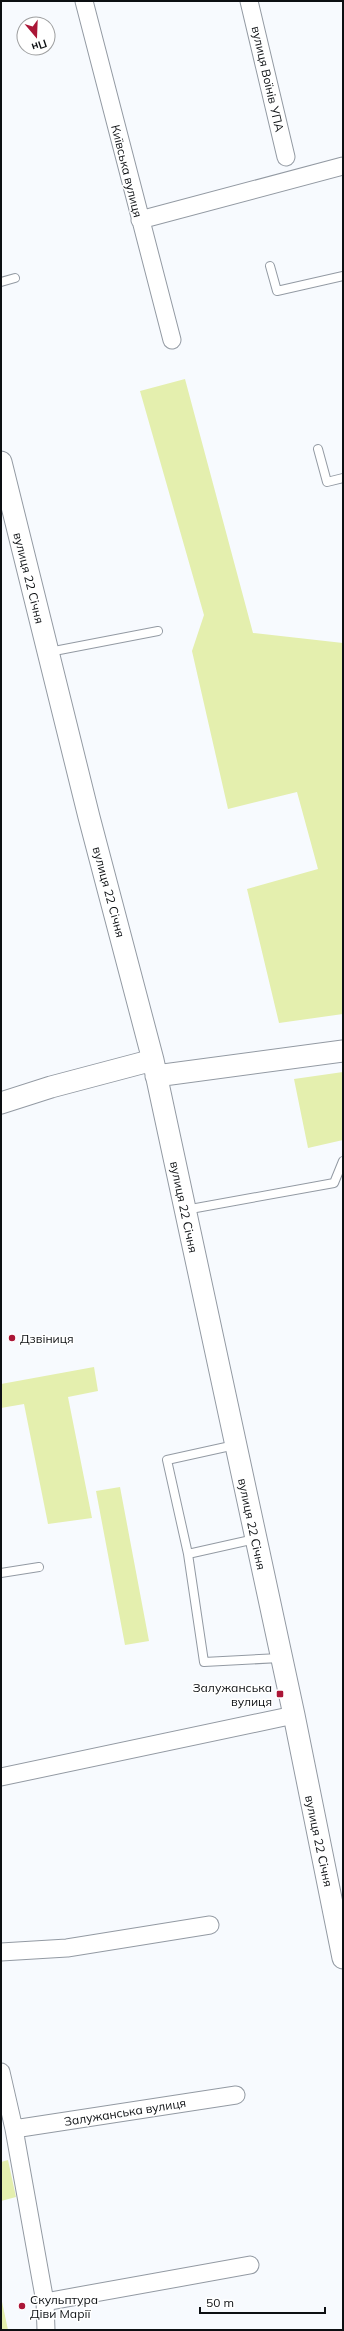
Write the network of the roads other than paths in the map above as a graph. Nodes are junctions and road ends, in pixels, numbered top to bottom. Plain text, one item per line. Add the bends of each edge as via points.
1 (84, 1) edge
2 (249, 1) edge
3 (286, 157) dead end
4 (342, 169) edge
5 (140, 220) junction
6 (270, 266) dead end
7 (343, 276) edge
8 (15, 278) dead end
9 (1, 282) edge
10 (172, 340) dead end
11 (318, 449) dead end
12 (1, 462) edge
13 (343, 478) edge
14 (158, 631) dead end
15 (47, 652) junction
16 (343, 1051) edge
17 (155, 1068) junction
18 (1, 1103) edge
19 (343, 1161) edge
20 (184, 1210) junction
21 (235, 1445) junction
22 (255, 1539) junction
23 (188, 1554) junction
24 (39, 1567) dead end
25 (1, 1574) edge
26 (281, 1658) junction
27 (294, 1715) junction
28 (1, 1777) edge
29 (210, 1925) dead end
30 (1, 1952) edge
31 (343, 1958) edge
32 (1, 2072) edge
33 (236, 2095) dead end
34 (14, 2129) junction
35 (250, 2265) dead end
36 (45, 2302) junction
37 (46, 2330) edge

1 - 5 street, Київська вулиця
2 - 3 street, вулиця Воїнів УПА
4 - 5 street
5 - 10 street, Київська вулиця
6 - 7 lane via 278,291
8 - 9 lane
11 - 13 lane via 327,482
12 - 15 street, вулиця 22 Січня
14 - 15 lane
15 - 17 street, вулиця 22 Січня
16 - 17 street
17 - 18 street
17 - 20 street, вулиця 22 Січня
19 - 20 lane via 334,1183
20 - 21 street, вулиця 22 Січня
21 - 22 street, вулиця 22 Січня
21 - 23 lane via 168,1460
22 - 23 lane
22 - 26 street, вулиця 22 Січня
23 - 26 lane via 204,1662
24 - 25 lane
26 - 27 street, вулиця 22 Січня
27 - 28 street
27 - 31 street, вулиця 22 Січня
29 - 30 street via 67,1948
32 - 34 street
33 - 34 street, Залужанська вулиця
34 - 36 street
35 - 36 street
36 - 37 street

